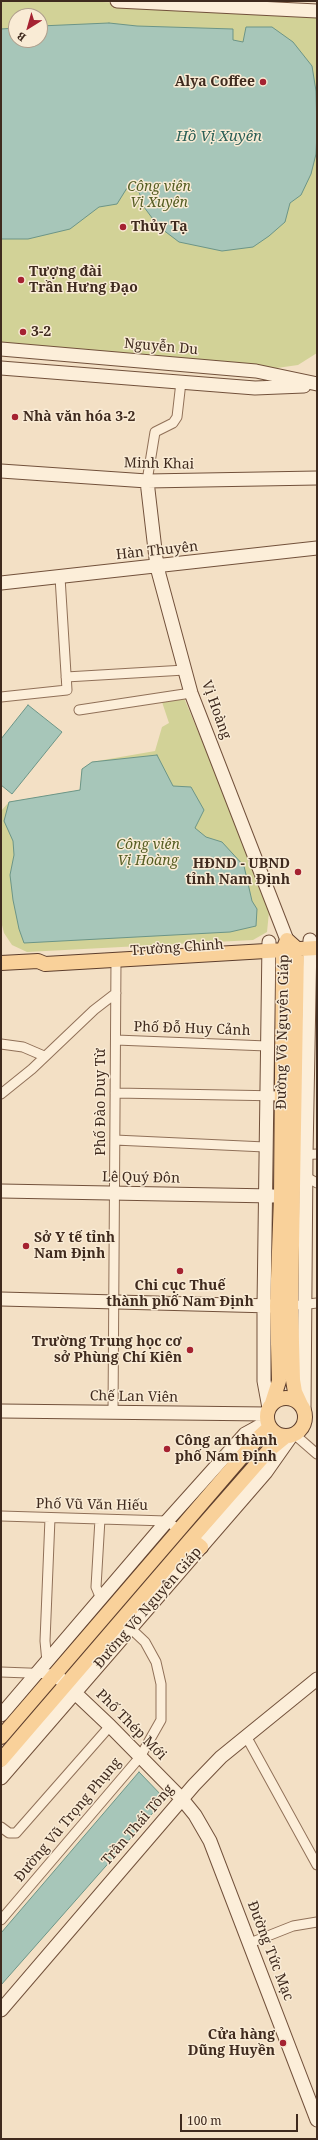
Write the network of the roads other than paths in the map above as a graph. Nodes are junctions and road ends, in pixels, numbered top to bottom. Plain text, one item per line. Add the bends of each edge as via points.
1 (117, 1) edge
2 (317, 11) edge
3 (1, 349) edge
4 (1, 368) edge
5 (181, 382) junction
6 (317, 385) edge
7 (1, 471) edge
8 (317, 478) edge
9 (147, 481) junction
10 (317, 548) edge
11 (157, 567) junction
12 (60, 577) junction
13 (1, 583) edge
14 (185, 670) junction
15 (66, 677) junction
16 (191, 693) junction
17 (1, 697) edge
18 (79, 710) dead end
19 (303, 945) edge
20 (269, 946) junction
21 (1, 960) edge
22 (116, 960) junction
23 (38, 961) junction
24 (116, 993) junction
25 (116, 1040) junction
26 (1, 1044) edge
27 (267, 1046) junction
28 (44, 1056) junction
29 (115, 1093) junction
30 (1, 1094) edge
31 (266, 1095) junction
32 (282, 1096) junction
33 (115, 1140) junction
34 (265, 1147) junction
35 (305, 1155) edge
36 (311, 1180) edge
37 (1, 1191) edge
38 (115, 1193) junction
39 (265, 1196) junction
40 (281, 1196) junction
41 (1, 1299) edge
42 (114, 1302) junction
43 (312, 1304) edge
44 (291, 1305) junction
45 (270, 1306) junction
46 (303, 1408) junction
47 (1, 1411) edge
48 (113, 1412) junction
49 (269, 1415) junction
50 (291, 1435) junction
51 (317, 1454) edge
52 (1, 1516) edge
53 (50, 1518) junction
54 (100, 1519) junction
55 (168, 1521) junction
56 (179, 1530) junction
57 (101, 1599) junction
58 (126, 1624) junction
59 (47, 1662) junction
60 (1, 1672) edge
61 (37, 1674) junction
62 (55, 1674) junction
63 (317, 1679) edge
64 (71, 1688) junction
65 (1, 1715) edge
66 (110, 1726) junction
67 (246, 1736) junction
68 (1, 1737) edge
69 (140, 1757) junction
70 (1, 1760) edge
71 (1, 1778) edge
72 (182, 1799) junction
73 (1, 1827) edge
74 (317, 1865) edge
75 (1, 1920) edge
76 (317, 1922) edge
77 (250, 1943) junction
78 (1, 2010) edge
79 (317, 2120) edge

1 - 2 street
3 - 6 street, Nguyễn Du via 256,371
4 - 5 street, Nguyễn Du
5 - 6 street, Nguyễn Du via 254,388
5 - 9 street via 177,417 173,423 155,432
7 - 9 street, Minh Khai
8 - 9 street, Minh Khai
9 - 11 street, Vị Hoàng
10 - 11 street, Hàn Thuyên
11 - 12 street, Hàn Thuyên
11 - 14 street, Vị Hoàng
12 - 13 street, Hàn Thuyên
12 - 15 street
14 - 15 street
14 - 16 street, Vị Hoàng
15 - 17 street via 66,690
16 - 18 street
16 - 19 street, Vị Hoàng
19 - 20 main road, Trường Chinh
19 - 32 main road, Đường Võ Nguyên Giáp
19 - 35 main road, Đường Võ Nguyên Giáp
20 - 22 main road, Trường Chinh
20 - 23 main road, Trường Chinh via 44,958
20 - 27 street, Đường Võ Nguyên Giáp
21 - 23 main road, Trường Chinh
22 - 23 main road, Trường Chinh via 45,964
22 - 24 street, Phố Đào Duy Từ
24 - 25 street, Phố Đào Duy Từ
24 - 28 street
25 - 27 street, Phố Đỗ Huy Cảnh
25 - 29 street, Phố Đào Duy Từ
26 - 28 street via 23,1047
27 - 31 street, Đường Võ Nguyên Giáp
28 - 30 street
29 - 31 street
29 - 33 street, Phố Đào Duy Từ
31 - 32 street
31 - 34 street, Đường Võ Nguyên Giáp
32 - 40 main road, Đường Võ Nguyên Giáp
33 - 34 street
33 - 38 street, Phố Đào Duy Từ
34 - 39 street, Đường Võ Nguyên Giáp
35 - 36 street, Đường Võ Nguyên Giáp
35 - 44 main road, Đường Võ Nguyên Giáp
36 - 43 street, Đường Võ Nguyên Giáp
37 - 38 street, Lê Quý Đôn
38 - 39 street, Lê Quý Đôn
38 - 42 street, Phố Đào Duy Từ
39 - 40 street, Lê Quý Đôn
39 - 45 street, Đường Võ Nguyên Giáp
40 - 45 main road, Đường Võ Nguyên Giáp
41 - 42 street
42 - 45 street
42 - 48 street, Phố Đào Duy Từ
43 - 44 street
43 - 46 street, Đường Võ Nguyên Giáp
44 - 45 street
44 - 46 main road, Đường Võ Nguyên Giáp via 293,1380 295,1392
45 - 49 main road, Đường Võ Nguyên Giáp via 279,1381
46 - 49 main road via 290,1398 278,1399
46 - 50 main road via 302,1428
47 - 48 street, Chế Lan Viên
48 - 49 street, Chế Lan Viên
49 - 50 main road via 274,1432
49 - 55 street via 245,1434
49 - 56 main road, Đường Võ Nguyên Giáp
50 - 51 street
50 - 58 main road, Đường Võ Nguyên Giáp via 270,1450 196,1543
52 - 53 street, Phố Vũ Văn Hiếu
53 - 54 street, Phố Vũ Văn Hiếu
53 - 59 street via 45,1641
54 - 55 street, Phố Vũ Văn Hiếu
54 - 57 street via 96,1587
55 - 56 street, Phố Vũ Văn Hiếu
55 - 57 street
56 - 62 main road, Đường Võ Nguyên Giáp
57 - 59 street
58 - 64 main road, Đường Võ Nguyên Giáp
58 - 69 street, Đường Vũ Trọng Phụng via 145,1642 156,1662 161,1684 161,1720
59 - 61 street
60 - 61 street
61 - 62 street
61 - 65 street
62 - 64 street, Phố Thép Mới
62 - 68 main road, Đường Võ Nguyên Giáp
63 - 67 street, Trần Thái Tông
64 - 66 street, Phố Thép Mới
64 - 70 main road, Đường Võ Nguyên Giáp
64 - 71 street, Đường Võ Nguyên Giáp
66 - 69 street, Phố Thép Mới
66 - 73 street via 16,1833 9,1833
67 - 72 street, Trần Thái Tông
67 - 74 street
69 - 72 street, Phố Thép Mới
69 - 75 street, Đường Vũ Trọng Phụng
72 - 77 street, Đường Tức Mạc via 210,1841
72 - 78 street, Trần Thái Tông
76 - 77 street via 294,1926
77 - 79 street, Đường Tức Mạc

